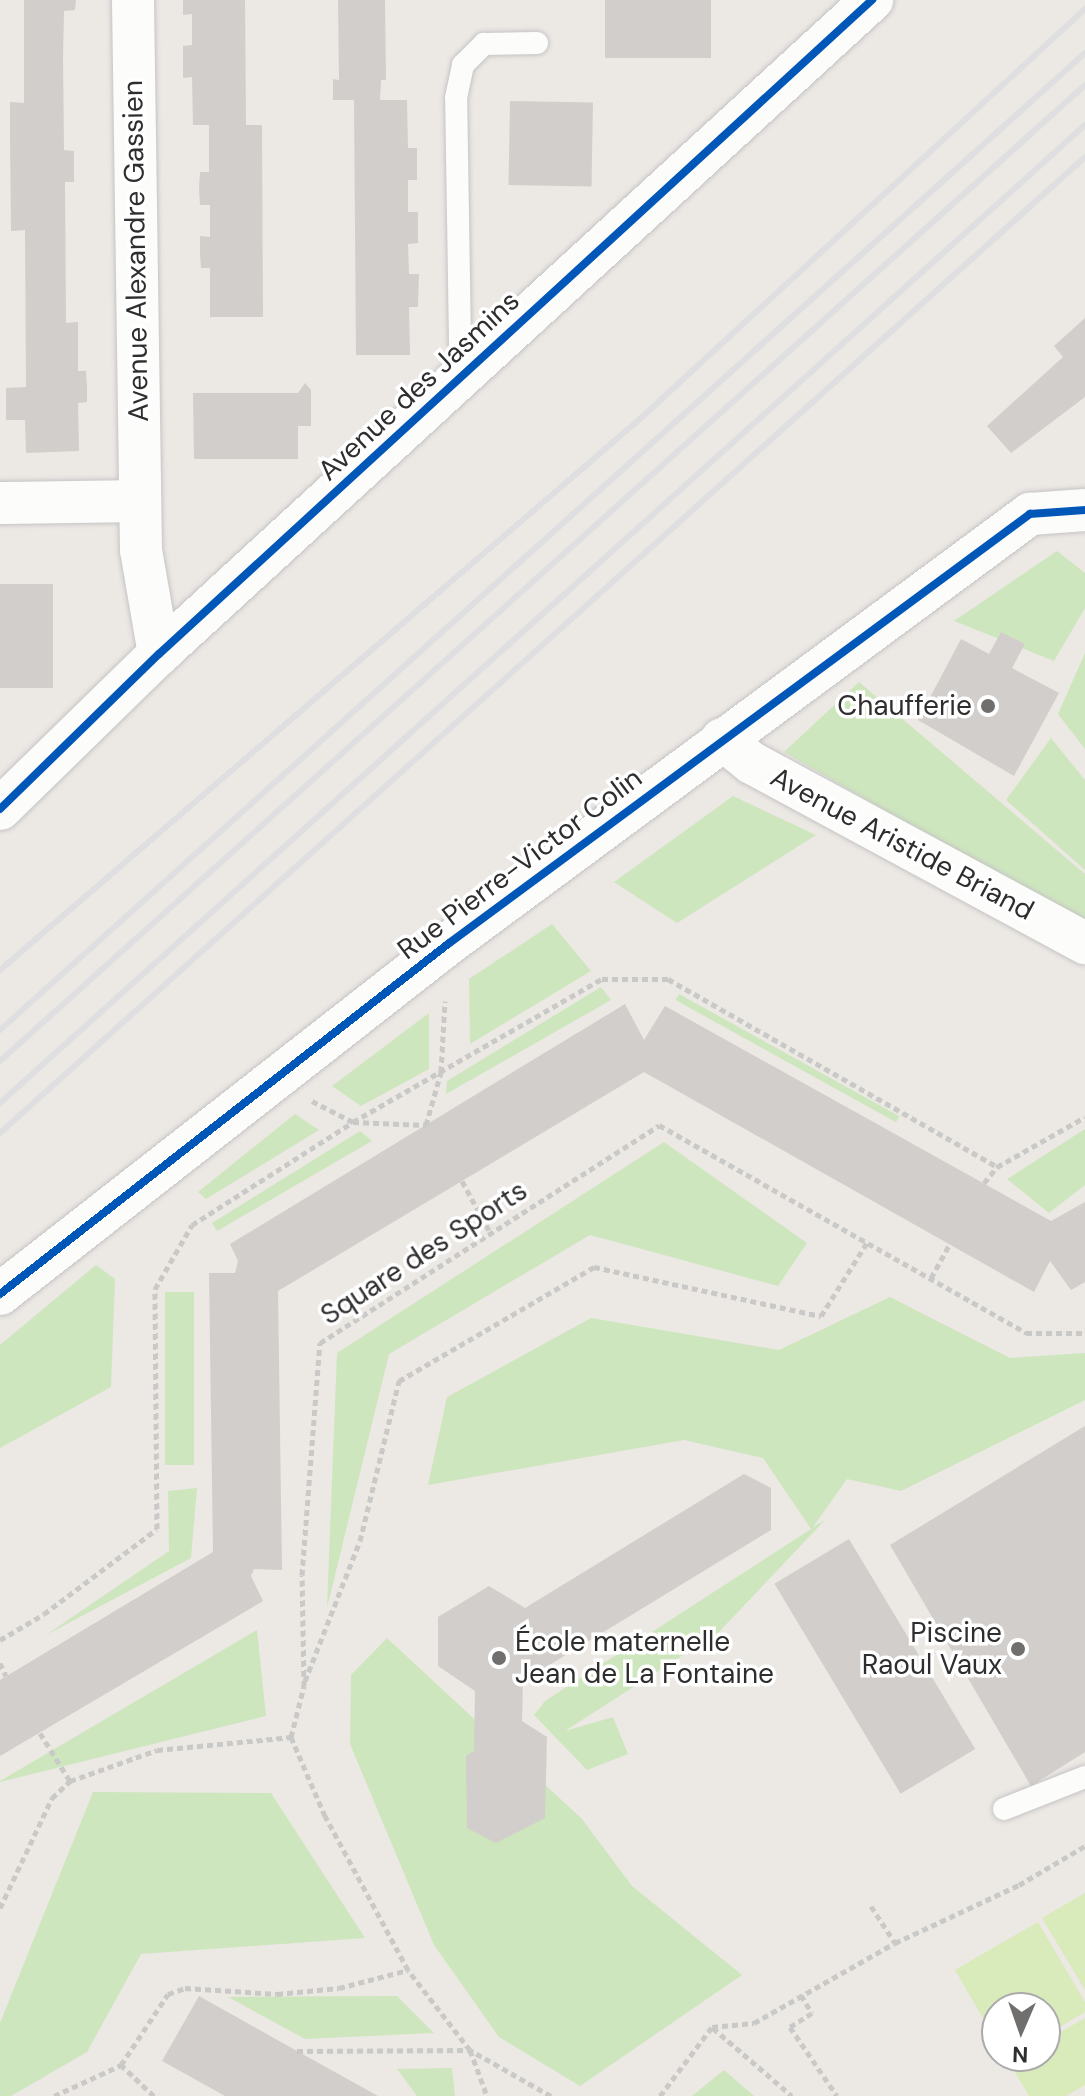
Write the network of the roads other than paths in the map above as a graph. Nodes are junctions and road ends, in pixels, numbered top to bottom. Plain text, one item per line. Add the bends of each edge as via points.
1 (133, 0) edge
2 (872, 0) edge
3 (537, 43) dead end
4 (478, 362) junction
5 (139, 501) junction
6 (0, 503) edge
7 (1085, 510) edge
8 (159, 654) junction
9 (722, 739) junction
10 (0, 809) edge
11 (1085, 943) edge
12 (0, 1294) edge
13 (1085, 1777) edge
14 (1004, 1809) dead end

1 - 5 street, Avenue Alexandre Gassien
2 - 4 street, Avenue des Jasmins
3 - 4 lane via 484,44 463,65 456,98 460,343
4 - 8 street, Avenue des Jasmins
5 - 6 street
5 - 8 street, Avenue Alexandre Gassien via 141,550
7 - 9 street, Rue Pierre-Victor Colin via 1030,514
8 - 10 street, Avenue des Jasmins
9 - 11 street, Avenue Aristide Briand via 752,763
9 - 12 street, Rue Pierre-Victor Colin via 448,944
13 - 14 lane

